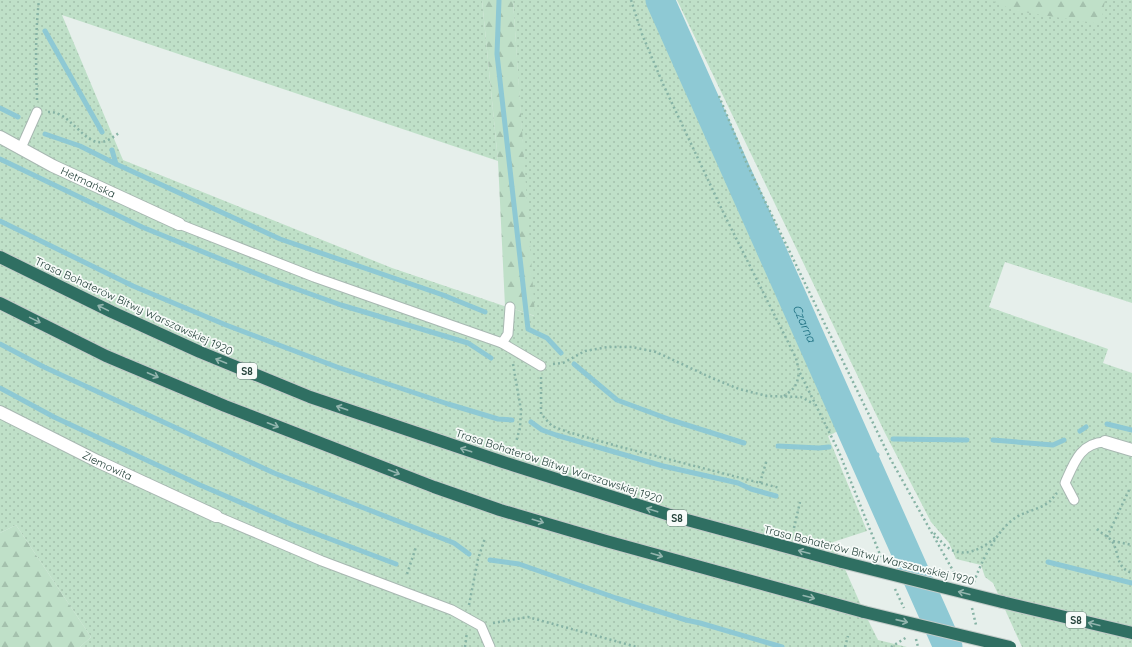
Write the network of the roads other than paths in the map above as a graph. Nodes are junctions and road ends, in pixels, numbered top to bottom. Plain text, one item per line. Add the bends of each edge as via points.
1 (37, 112) road end
2 (0, 136) edge
3 (21, 148) junction
4 (178, 224) joint
5 (0, 257) edge
6 (0, 303) edge
7 (510, 307) dead end
8 (502, 343) junction
9 (541, 366) road end
10 (0, 412) edge
11 (1105, 442) joint
12 (1132, 450) edge
13 (1074, 500) dead end
14 (216, 516) joint
15 (1132, 633) edge
16 (490, 647) edge
17 (1010, 647) edge

1 - 3 lane
2 - 3 street, Hetmańska
3 - 4 street, Hetmańska
4 - 8 lane via 314,277
15 -> 5 highway, Trasa Bohaterów Bitwy Warszawskiej 1920 / S8, bridge via 842,562 676,517 496,460 310,397 200,352
6 -> 17 highway, bridge via 106,356 225,406 500,510 864,612
7 - 8 lane via 508,334
8 - 9 lane
10 - 14 street, Ziemowita via 96,461
11 - 12 street
11 - 13 lane via 1092,444 1077,456 1065,483
14 - 16 lane via 322,561 452,610 481,626

